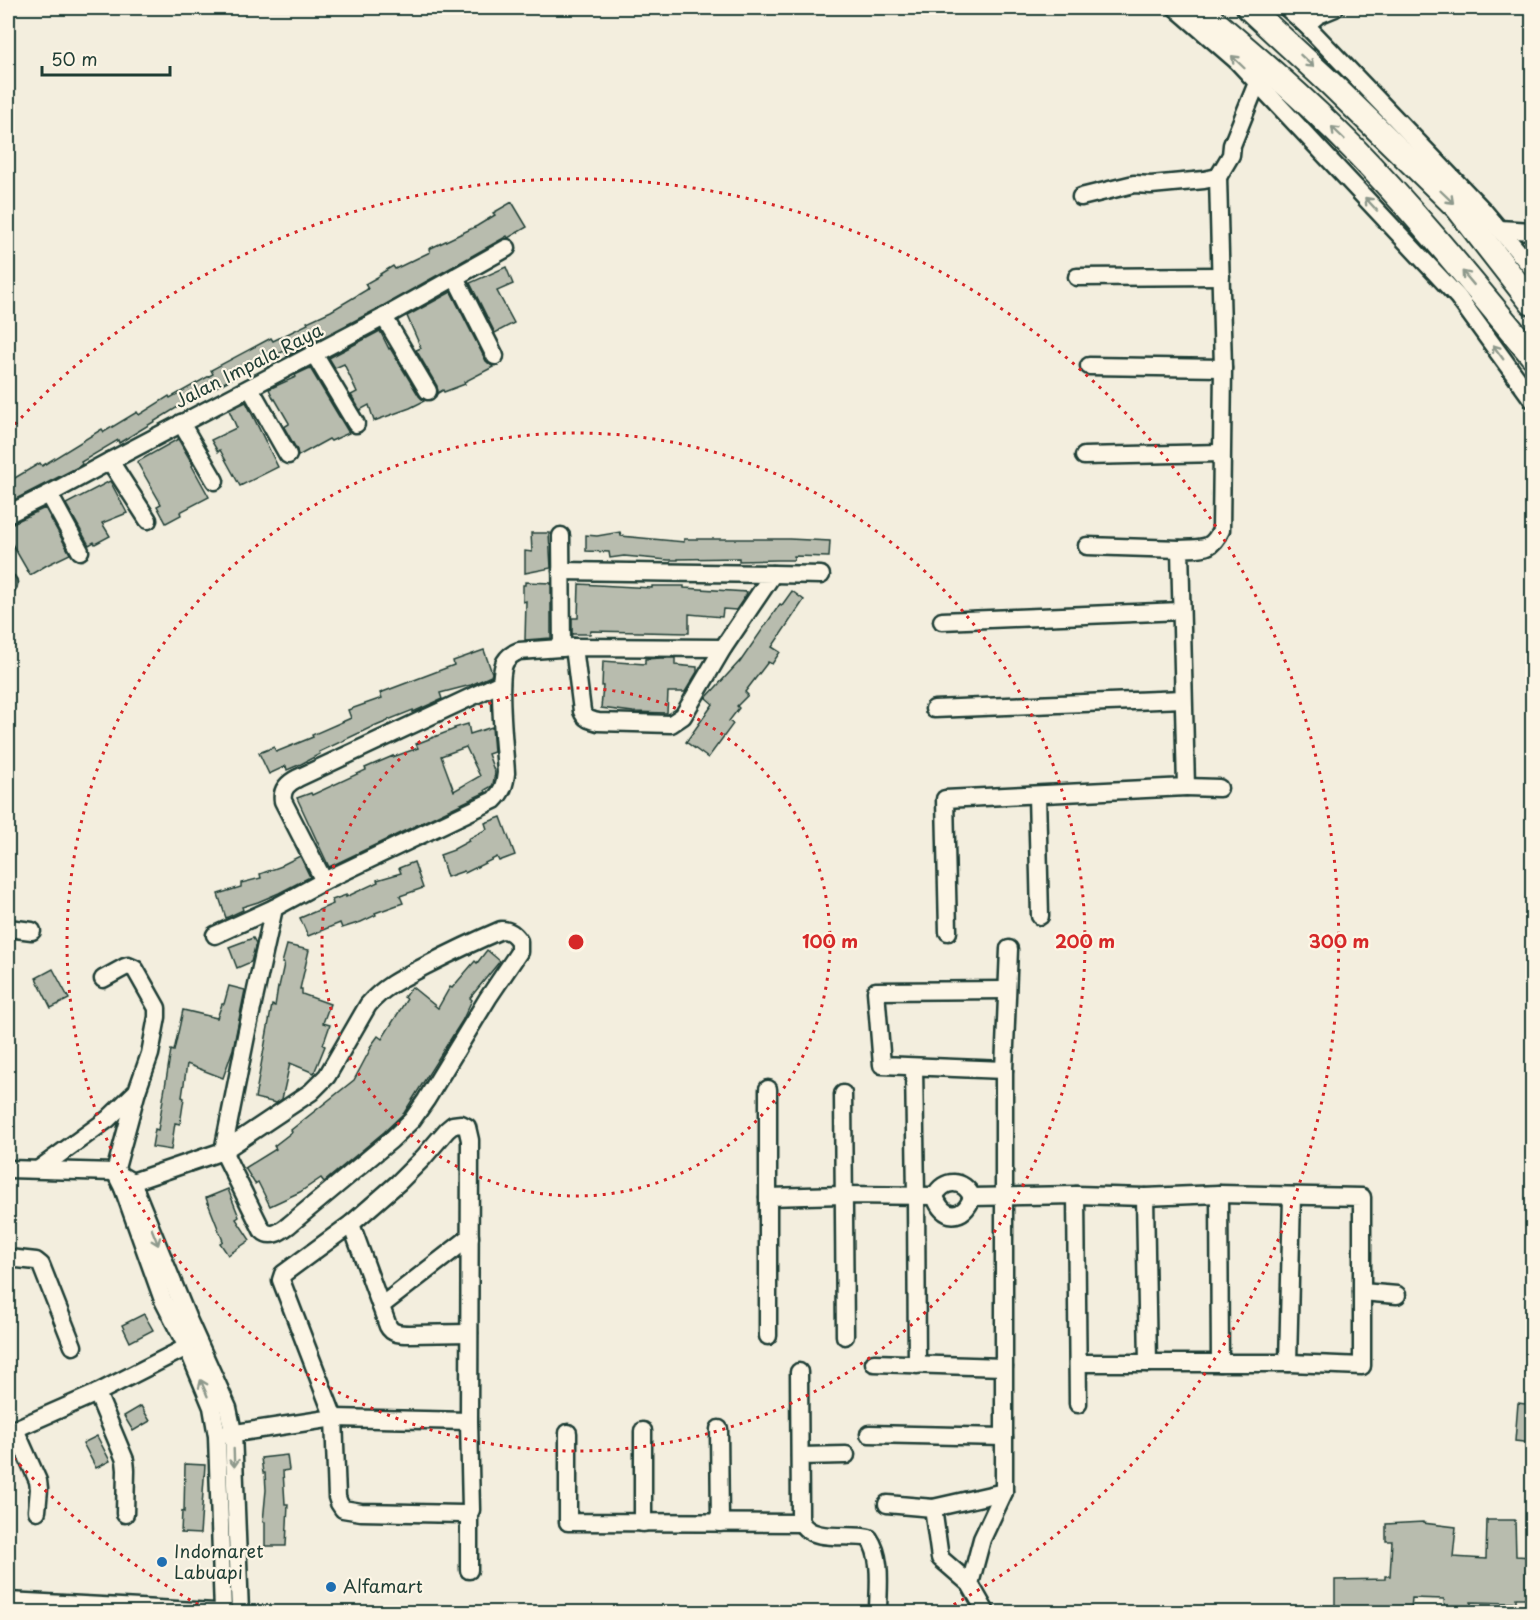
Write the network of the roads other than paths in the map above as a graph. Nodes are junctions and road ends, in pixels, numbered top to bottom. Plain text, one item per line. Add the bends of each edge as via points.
1 (1176, 8) edge
2 (1198, 8) edge
3 (1249, 8) edge
4 (1287, 8) edge
5 (1335, 8) edge
6 (1306, 25) junction
7 (1257, 83) junction
8 (1218, 177) junction
9 (1081, 197) dead end
10 (1499, 229) junction
11 (1533, 231) edge
12 (507, 248) dead end
13 (1533, 268) edge
14 (1221, 276) junction
15 (455, 277) junction
16 (1077, 277) dead end
17 (1533, 303) edge
18 (384, 317) junction
19 (314, 354) junction
20 (1533, 355) edge
21 (495, 356) dead end
22 (1089, 366) dead end
23 (1223, 368) junction
24 (250, 388) junction
25 (428, 391) dead end
26 (1533, 399) edge
27 (181, 423) junction
28 (356, 424) dead end
29 (1221, 453) junction
30 (288, 455) dead end
31 (1084, 456) dead end
32 (110, 461) junction
33 (215, 481) dead end
34 (49, 494) junction
35 (8, 514) edge
36 (148, 520) dead end
37 (561, 536) dead end
38 (1087, 546) dead end
39 (1180, 549) junction
40 (80, 551) dead end
41 (561, 571) junction
42 (772, 574) junction
43 (821, 575) dead end
44 (1181, 611) junction
45 (942, 621) dead end
46 (568, 648) junction
47 (723, 648) junction
48 (501, 683) junction
49 (1183, 699) junction
50 (934, 709) dead end
51 (1186, 787) junction
52 (1219, 788) dead end
53 (1037, 795) junction
54 (324, 881) junction
55 (274, 908) junction
56 (1040, 916) dead end
57 (8, 928) edge
58 (32, 931) dead end
59 (948, 932) dead end
60 (215, 935) dead end
61 (1009, 949) dead end
62 (103, 979) dead end
63 (1007, 990) junction
64 (914, 1067) junction
65 (1004, 1070) junction
66 (768, 1089) dead end
67 (137, 1090) junction
68 (843, 1094) dead end
69 (224, 1151) junction
70 (8, 1169) edge
71 (39, 1169) junction
72 (115, 1172) junction
73 (128, 1185) junction
74 (1219, 1194) junction
75 (1076, 1195) junction
76 (843, 1196) junction
77 (916, 1196) junction
78 (935, 1196) junction
79 (1004, 1196) junction
80 (1292, 1196) junction
81 (768, 1197) junction
82 (972, 1197) junction
83 (1146, 1197) junction
84 (351, 1224) junction
85 (470, 1237) junction
86 (8, 1258) edge
87 (1362, 1292) junction
88 (1397, 1294) dead end
89 (171, 1297) junction
90 (381, 1306) junction
91 (469, 1333) junction
92 (768, 1336) dead end
93 (845, 1336) dead end
94 (73, 1346) dead end
95 (187, 1347) junction
96 (874, 1363) dead end
97 (1148, 1363) junction
98 (1220, 1363) junction
99 (1078, 1364) junction
100 (1288, 1364) junction
101 (917, 1365) junction
102 (1004, 1367) junction
103 (799, 1372) dead end
104 (98, 1393) junction
105 (1078, 1404) dead end
106 (334, 1418) junction
107 (469, 1421) junction
108 (719, 1429) dead end
109 (644, 1431) dead end
110 (11, 1432) edge
111 (568, 1433) dead end
112 (225, 1434) junction
113 (869, 1434) dead end
114 (1004, 1437) junction
115 (846, 1455) dead end
116 (800, 1456) junction
117 (1004, 1492) junction
118 (887, 1504) dead end
119 (933, 1508) junction
120 (37, 1511) dead end
121 (469, 1513) junction
122 (125, 1514) dead end
123 (643, 1523) junction
124 (720, 1523) junction
125 (801, 1523) junction
126 (469, 1570) dead end
127 (970, 1584) junction
128 (8, 1601) edge
129 (53, 1608) edge
130 (215, 1612) edge
131 (224, 1612) edge
132 (240, 1612) edge
133 (878, 1612) edge
134 (986, 1612) edge

7 -> 1 street
20 -> 2 highway via 1353,148 1272,70
3 -> 17 highway via 1458,208
4 - 6 street
5 - 6 street
6 - 10 street
7 - 8 street via 1232,145 1232,155
26 -> 7 street via 1458,297
8 - 9 street via 1134,184
8 - 14 street
10 - 11 street
10 - 13 street
12 - 15 street, Jalan Impala Raya
14 - 16 street
14 - 23 street
15 - 18 street, Jalan Impala Raya
15 - 21 street
18 - 19 street, Jalan Impala Raya
18 - 25 street
19 - 24 street, Jalan Impala Raya
19 - 28 street
22 - 23 street
23 - 29 street
24 - 27 street, Jalan Impala Raya
24 - 30 street
27 - 32 street, Jalan Impala Raya
27 - 33 street
29 - 31 street
29 - 39 street via 1221,530 1209,546
32 - 34 street, Jalan Impala Raya
32 - 36 street
34 - 35 street, Jalan Impala Raya
34 - 40 street
37 - 41 street
38 - 39 street
39 - 44 street
41 - 42 street
41 - 46 street
42 - 43 street
42 - 47 street
44 - 45 street
44 - 49 street
46 - 47 street
46 - 47 street via 584,716 598,722 671,724 683,716
46 - 48 street via 513,654 505,661
48 - 54 street via 506,773 501,792 494,800
48 - 54 street via 291,781 282,795 283,801
49 - 50 street
49 - 51 street
51 - 52 street
51 - 53 street
53 - 56 street
53 - 59 street via 945,799
54 - 55 street
55 - 60 street
55 - 69 street
57 - 58 street
61 - 63 street
62 - 67 street via 133,967 157,1008 150,1054
63 - 64 street via 876,991 882,1065
63 - 65 street
64 - 65 street
64 - 77 street
65 - 79 street
66 - 81 street
67 - 71 street via 108,1119
67 - 72 street
68 - 76 street
69 - 69 street via 321,1083 368,1005 390,984 501,930 514,933 519,952 412,1119 289,1225 272,1235 262,1230
69 - 73 street
70 - 71 street
71 - 72 street
72 - 73 street
73 - 89 street
74 - 80 street
74 - 83 street
74 - 98 street
75 - 79 street
75 - 83 street
75 - 99 street
76 - 77 street
76 - 81 street
76 - 93 street
77 - 78 street
77 - 101 street
78 - 82 street via 943,1186 954,1183 969,1189
78 - 82 street via 942,1211 953,1215 964,1212
79 - 82 street
79 - 102 street
80 - 87 street via 1362,1197
80 - 100 street
81 - 92 street
83 - 97 street
84 - 85 street via 404,1177 447,1130 461,1124 470,1140
84 - 90 street
84 - 106 street via 285,1271 281,1280
85 - 90 street
85 - 91 street
86 - 94 street via 41,1265
87 - 88 street
87 - 100 street via 1362,1366
89 - 95 street
89 - 112 street via 228,1408
90 - 91 street via 389,1329 399,1334
91 - 107 street
95 - 104 street
112 -> 95 street
96 - 101 street
97 - 98 street
97 - 99 street
98 - 100 street
99 - 105 street
101 - 102 street
102 - 114 street
103 - 116 street
104 - 110 street
104 - 122 street via 125,1460
106 - 107 street
106 - 112 street
106 - 121 street via 338,1497 343,1509
107 - 121 street
108 - 124 street
109 - 123 street
110 - 120 street via 38,1481
111 - 123 street via 568,1522
112 - 131 street
112 -> 132 street
113 - 114 street
114 - 117 street
115 - 116 street
116 - 125 street
117 - 119 street
117 - 127 street via 982,1539
118 - 119 street
119 - 127 street via 940,1558
121 - 126 street
123 - 124 street
124 - 125 street
125 - 133 street via 820,1536 869,1538 878,1567
127 - 134 street
128 - 129 street
129 - 130 street

